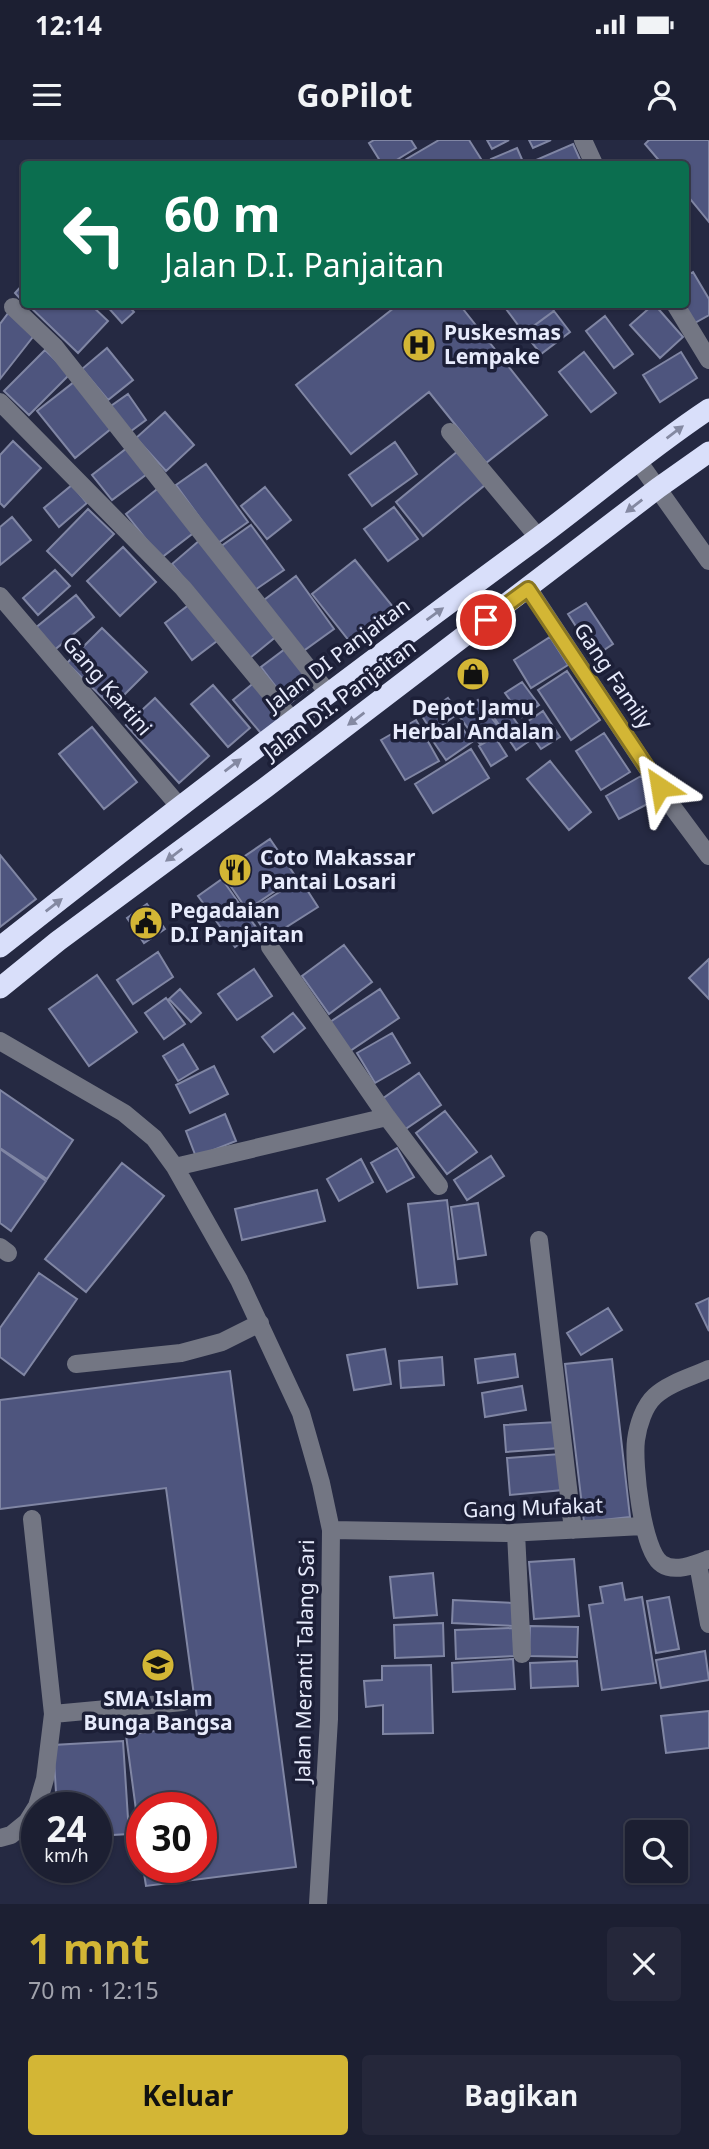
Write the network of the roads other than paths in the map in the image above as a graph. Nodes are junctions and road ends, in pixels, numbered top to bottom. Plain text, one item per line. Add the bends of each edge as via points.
1 (583, 140) edge
2 (593, 161) edge
3 (13, 307) dead end
4 (677, 308) edge
5 (709, 360) edge
6 (0, 402) edge
7 (709, 409) edge
8 (450, 432) dead end
9 (709, 452) edge
10 (638, 461) junction
11 (658, 488) junction
12 (538, 537) junction
13 (709, 561) edge
14 (528, 589) junction
15 (0, 596) edge
16 (379, 654) junction
17 (401, 684) junction
18 (328, 693) junction
19 (292, 720) junction
20 (179, 806) junction
21 (709, 856) edge
22 (0, 947) edge
23 (270, 947) dead end
24 (0, 988) edge
25 (0, 1041) edge
26 (387, 1117) junction
27 (175, 1167) junction
28 (439, 1186) dead end
29 (539, 1240) dead end
30 (260, 1323) junction
31 (76, 1364) dead end
32 (709, 1369) edge
33 (32, 1519) dead end
34 (643, 1526) junction
35 (331, 1530) junction
36 (573, 1530) junction
37 (516, 1533) junction
38 (703, 1561) edge
39 (709, 1624) edge
40 (522, 1654) dead end
41 (183, 1702) dead end
42 (53, 1714) junction
43 (0, 1838) edge
44 (318, 1904) edge

1 - 2 street
3 - 18 street via 55,347
4 - 5 street
6 - 19 street via 183,588
10 -> 7 highway, Jalan DI Panjaitan
8 - 12 street
9 - 11 highway, Jalan D.I. Panjaitan
10 - 11 street
10 - 12 highway, Jalan DI Panjaitan
11 - 13 street
11 -> 14 highway, Jalan D.I. Panjaitan
16 -> 12 highway, Jalan DI Panjaitan
14 - 17 highway, Jalan D.I. Panjaitan
14 - 21 street, Gang Family
15 - 20 street, Gang Kartini
16 - 17 highway
16 - 18 highway, Jalan DI Panjaitan
17 -> 24 highway, Jalan D.I. Panjaitan
18 - 19 highway, Jalan DI Panjaitan
20 -> 19 highway, Jalan DI Panjaitan
22 -> 20 highway, Jalan DI Panjaitan
23 - 26 street
25 - 27 street, Jalan Meranti Talang Sari via 124,1113 154,1138
26 - 27 street
26 - 28 street
27 - 30 street, Jalan Meranti Talang Sari
29 - 36 street
30 - 31 street via 222,1342 181,1353
30 - 35 street, Jalan Meranti Talang Sari via 301,1413
32 - 34 street via 655,1396 643,1413 636,1441
33 - 42 street
34 - 36 street, Gang Mufakat
34 - 38 street via 653,1556 663,1565 676,1568
35 - 37 street, Gang Mufakat
35 - 44 street, Jalan Meranti Talang Sari via 329,1719
36 - 37 street, Gang Mufakat
37 - 40 street
38 - 39 street
41 - 42 street
42 - 43 street via 37,1805 27,1822

